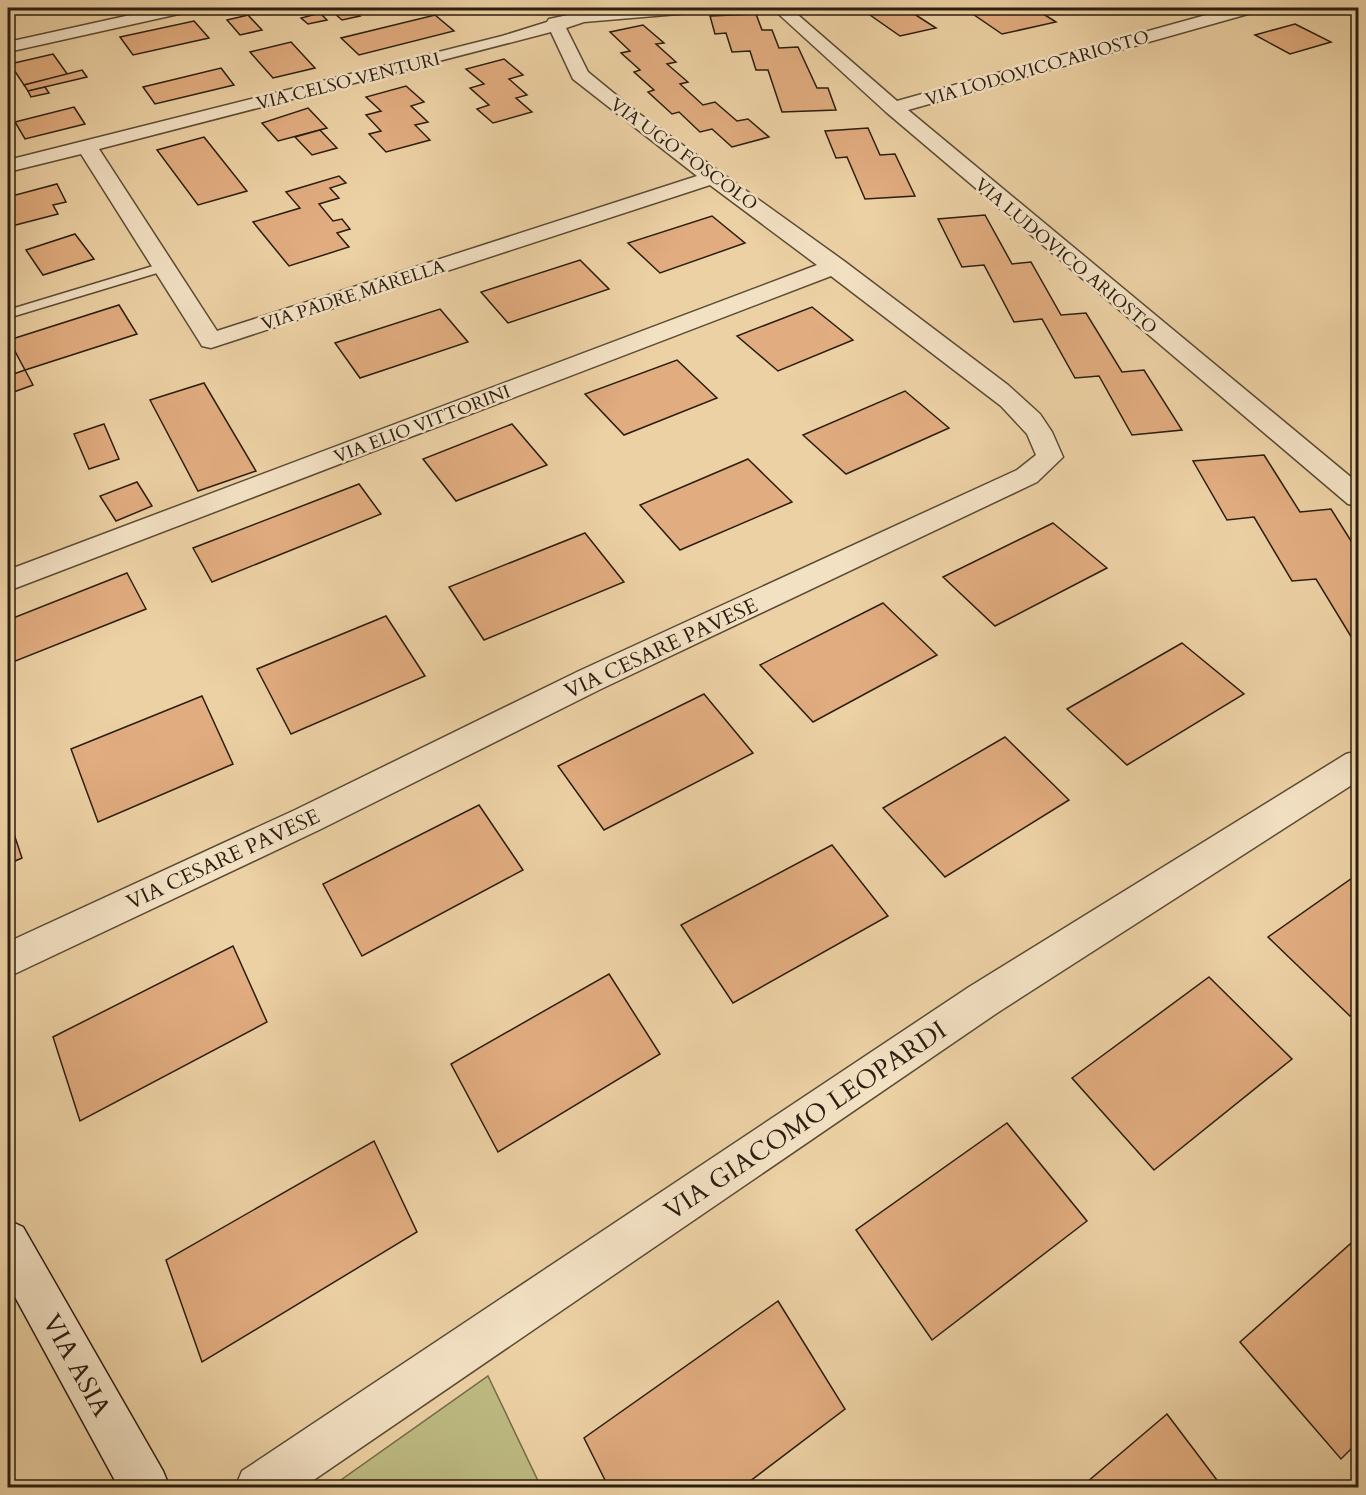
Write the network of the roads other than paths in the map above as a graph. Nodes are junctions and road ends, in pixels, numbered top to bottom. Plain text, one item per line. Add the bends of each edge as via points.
1 (183, 8) edge
2 (690, 8) edge
3 (780, 8) edge
4 (1249, 8) edge
5 (555, 23) junction
6 (8, 47) edge
7 (893, 108) junction
8 (87, 147) junction
9 (8, 166) edge
10 (715, 177) junction
11 (836, 266) junction
12 (163, 267) junction
13 (8, 314) edge
14 (1359, 497) edge
15 (8, 581) edge
16 (1359, 764) edge
17 (8, 960) edge
18 (8, 1242) edge
19 (146, 1488) edge
20 (259, 1488) edge

1 - 6 street
2 - 5 street, VIA CELSO VENTURI via 582,16
3 - 7 street, VIA LUDOVICO ARIOSTO via 828,46
4 - 7 street, VIA LODOVICO ARIOSTO
5 - 8 street, VIA CELSO VENTURI via 508,40
5 - 10 street, VIA UGO FOSCOLO via 580,75
7 - 14 street, VIA LUDOVICO ARIOSTO via 1087,274
8 - 9 street, VIA CELSO VENTURI
8 - 12 street, VIA PADRE MARELLA
10 - 11 street, VIA UGO FOSCOLO
10 - 12 street, VIA PADRE MARELLA via 211,341
11 - 15 street, VIA ELIO VITTORINI
11 - 17 street, VIA CESARE PAVESE via 1001,393 1046,441 1050,457 1027,476 590,680 307,820
12 - 13 lane
16 - 20 street, VIA GIACOMO LEOPARDI via 983,1000
18 - 19 street, VIA ASIA

